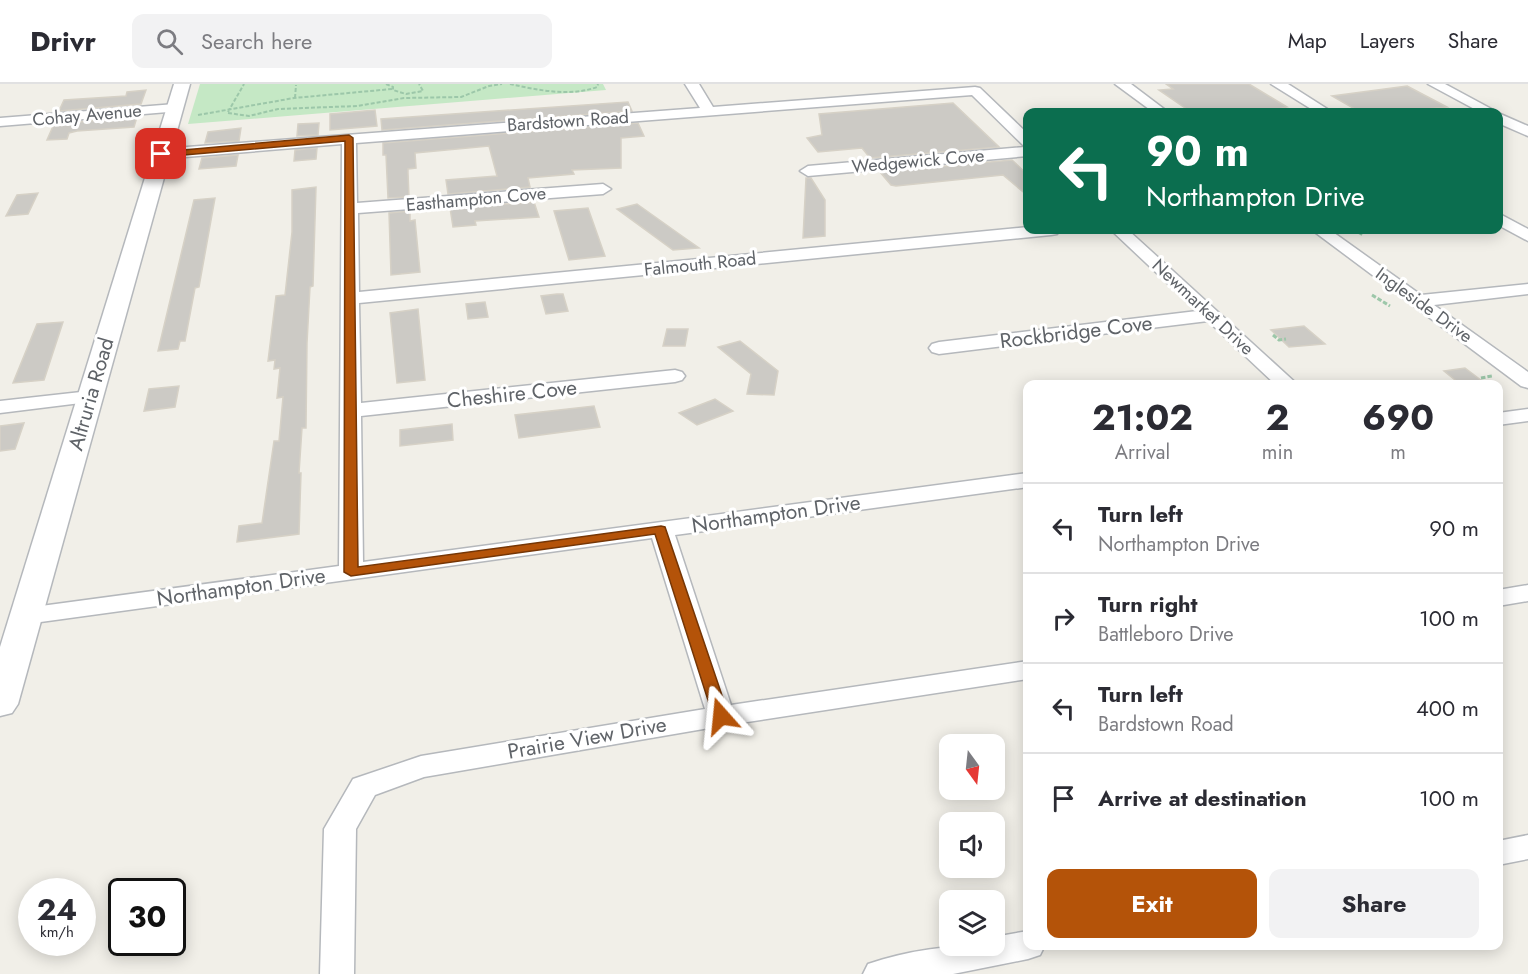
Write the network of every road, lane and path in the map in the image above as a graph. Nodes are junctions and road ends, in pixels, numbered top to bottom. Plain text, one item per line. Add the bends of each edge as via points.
1 (244, 84) edge
2 (386, 84) edge
3 (419, 84) edge
4 (502, 84) edge
5 (510, 84) edge
6 (598, 84) edge
7 (692, 84) edge
8 (1122, 84) edge
9 (1278, 84) edge
10 (1435, 84) edge
11 (296, 85) edge
12 (392, 89) junction
13 (413, 93) junction
14 (295, 98) junction
15 (413, 98) junction
16 (185, 102) edge
17 (1155, 108) edge
18 (1318, 108) edge
19 (1482, 108) edge
20 (709, 111) junction
21 (228, 113) junction
22 (1503, 120) edge
23 (7, 121) edge
24 (1528, 132) edge
25 (1023, 137) edge
26 (349, 138) junction
27 (6, 139) dead end
28 (1023, 151) edge
29 (161, 154) junction
30 (808, 171) dead end
31 (603, 189) dead end
32 (350, 209) junction
33 (1503, 221) edge
34 (1023, 233) edge
35 (1123, 234) edge
36 (1326, 234) edge
37 (1528, 236) edge
38 (1528, 288) edge
39 (1372, 295) dead end
40 (350, 298) junction
41 (1418, 301) junction
42 (1390, 306) dead end
43 (1212, 315) junction
44 (1273, 335) dead end
45 (1286, 339) dead end
46 (939, 348) dead end
47 (675, 376) dead end
48 (1283, 380) edge
49 (1528, 381) edge
50 (90, 397) junction
51 (0, 408) edge
52 (350, 411) junction
53 (1528, 415) edge
54 (1503, 418) edge
55 (1023, 481) edge
56 (661, 530) junction
57 (351, 572) junction
58 (1528, 593) edge
59 (1503, 597) edge
60 (26, 616) junction
61 (1023, 671) edge
62 (0, 705) edge
63 (721, 716) junction
64 (1528, 847) edge
65 (1503, 852) edge
66 (1023, 946) edge
67 (337, 974) edge
68 (879, 974) edge

1 - 21 path
2 - 12 path
3 - 13 path via 423,91
4 - 15 path via 461,98
5 - 6 path via 556,92 589,90
7 - 20 street
8 - 17 street
9 - 18 street
10 - 19 street
11 - 14 path
12 - 13 path
12 - 14 path
13 - 15 path
14 - 21 path
15 - 21 path via 357,106 278,109 249,116
16 - 21 path
16 - 23 street, Cohay Avenue
16 - 29 street, Altruria Road
20 - 25 street, Bardstown Road via 975,91
20 - 26 street, Bardstown Road
22 - 24 street
23 - 27 street
26 - 29 street, Bardstown Road
26 - 32 street
28 - 30 street, Wedgewick Cove
29 - 50 street, Altruria Road
31 - 32 street, Easthampton Cove
32 - 40 street
33 - 37 street
34 - 40 street, Falmouth Road
35 - 43 street, Newmarket Drive
36 - 41 street, Ingleside Drive
38 - 41 street
39 - 42 path
40 - 52 street
41 - 49 street, Ingleside Drive
43 - 46 street, Rockbridge Cove
43 - 48 street, Newmarket Drive
44 - 45 path via 1279,340
47 - 52 street, Cheshire Cove
50 - 51 street
50 - 60 street, Altruria Road
52 - 57 street
53 - 54 street
55 - 56 street, Northampton Drive
56 - 57 street, Northampton Drive
56 - 63 street
57 - 60 street, Northampton Drive
58 - 59 street
60 - 62 street, Altruria Road
61 - 63 street, Prairie View Drive
63 - 67 street, Prairie View Drive via 421,767 364,787 340,829
64 - 65 street
66 - 68 street

